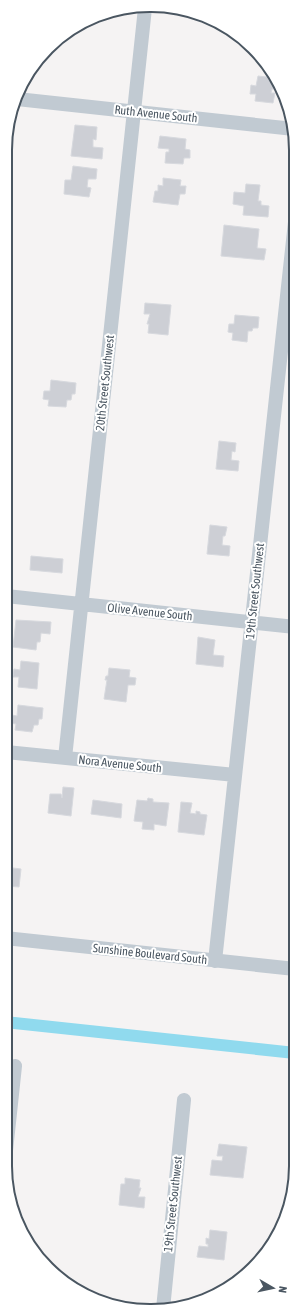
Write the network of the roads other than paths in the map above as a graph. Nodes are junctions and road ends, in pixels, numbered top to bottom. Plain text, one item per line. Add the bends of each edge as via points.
1 (145, 12) edge
2 (22, 100) edge
3 (134, 112) junction
4 (287, 128) edge
5 (289, 277) edge
6 (12, 597) edge
7 (82, 604) junction
8 (251, 623) junction
9 (289, 626) edge
10 (12, 753) edge
11 (65, 758) junction
12 (235, 776) junction
13 (12, 939) edge
14 (215, 961) junction
15 (289, 968) edge
16 (15, 1066) dead end
17 (12, 1094) edge
18 (184, 1100) dead end
19 (162, 1304) edge

1 - 3 street, 20th Street Southwest
2 - 3 street, Ruth Avenue South
3 - 4 street, Ruth Avenue South
3 - 7 street, 20th Street Southwest
5 - 8 street, 19th Street Southwest
6 - 7 street, Olive Avenue South
7 - 8 street, Olive Avenue South
7 - 11 street, 20th Street Southwest
8 - 9 street, Olive Avenue South
8 - 12 street, 19th Street Southwest
10 - 11 street, Nora Avenue South
11 - 12 street, Nora Avenue South
12 - 14 street, 19th Street Southwest
13 - 14 street, Sunshine Boulevard South
14 - 15 street, Sunshine Boulevard South
16 - 17 street
18 - 19 street, 19th Street Southwest

